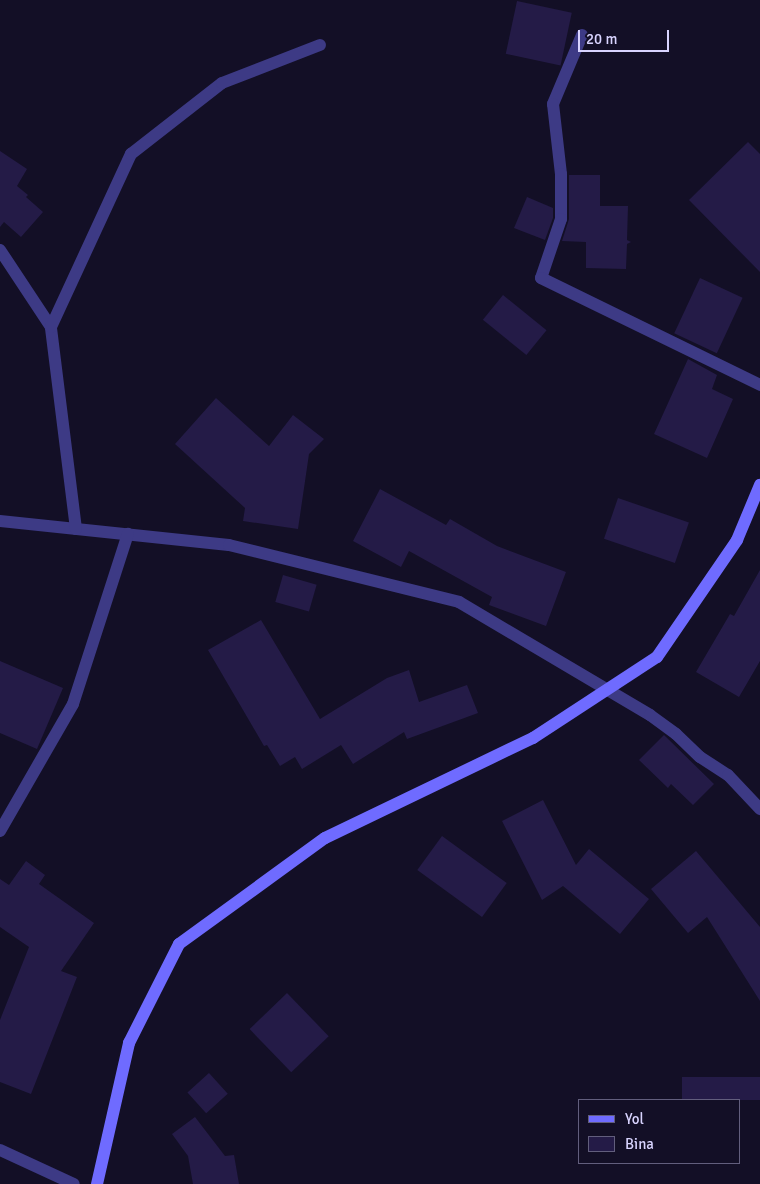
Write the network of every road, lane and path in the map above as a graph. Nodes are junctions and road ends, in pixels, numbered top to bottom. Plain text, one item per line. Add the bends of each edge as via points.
1 (582, 36) dead end
2 (320, 45) dead end
3 (0, 250) edge
4 (51, 327) junction
5 (760, 385) edge
6 (760, 485) edge
7 (0, 520) edge
8 (76, 529) junction
9 (128, 534) junction
10 (608, 689) junction
11 (760, 809) edge
12 (0, 831) edge
13 (0, 1150) edge
14 (74, 1184) edge
15 (97, 1184) edge

1 - 5 street via 553,104 561,174 561,219 541,278
2 - 4 street via 222,83 131,154
3 - 4 street
4 - 8 street
6 - 10 main road via 737,540 657,657
7 - 8 street
8 - 9 street
9 - 10 street via 229,545 459,602
9 - 12 street via 73,704
10 - 11 street via 676,734 700,757 728,775
10 - 15 main road via 533,738 325,838 179,944 129,1043
13 - 14 street

